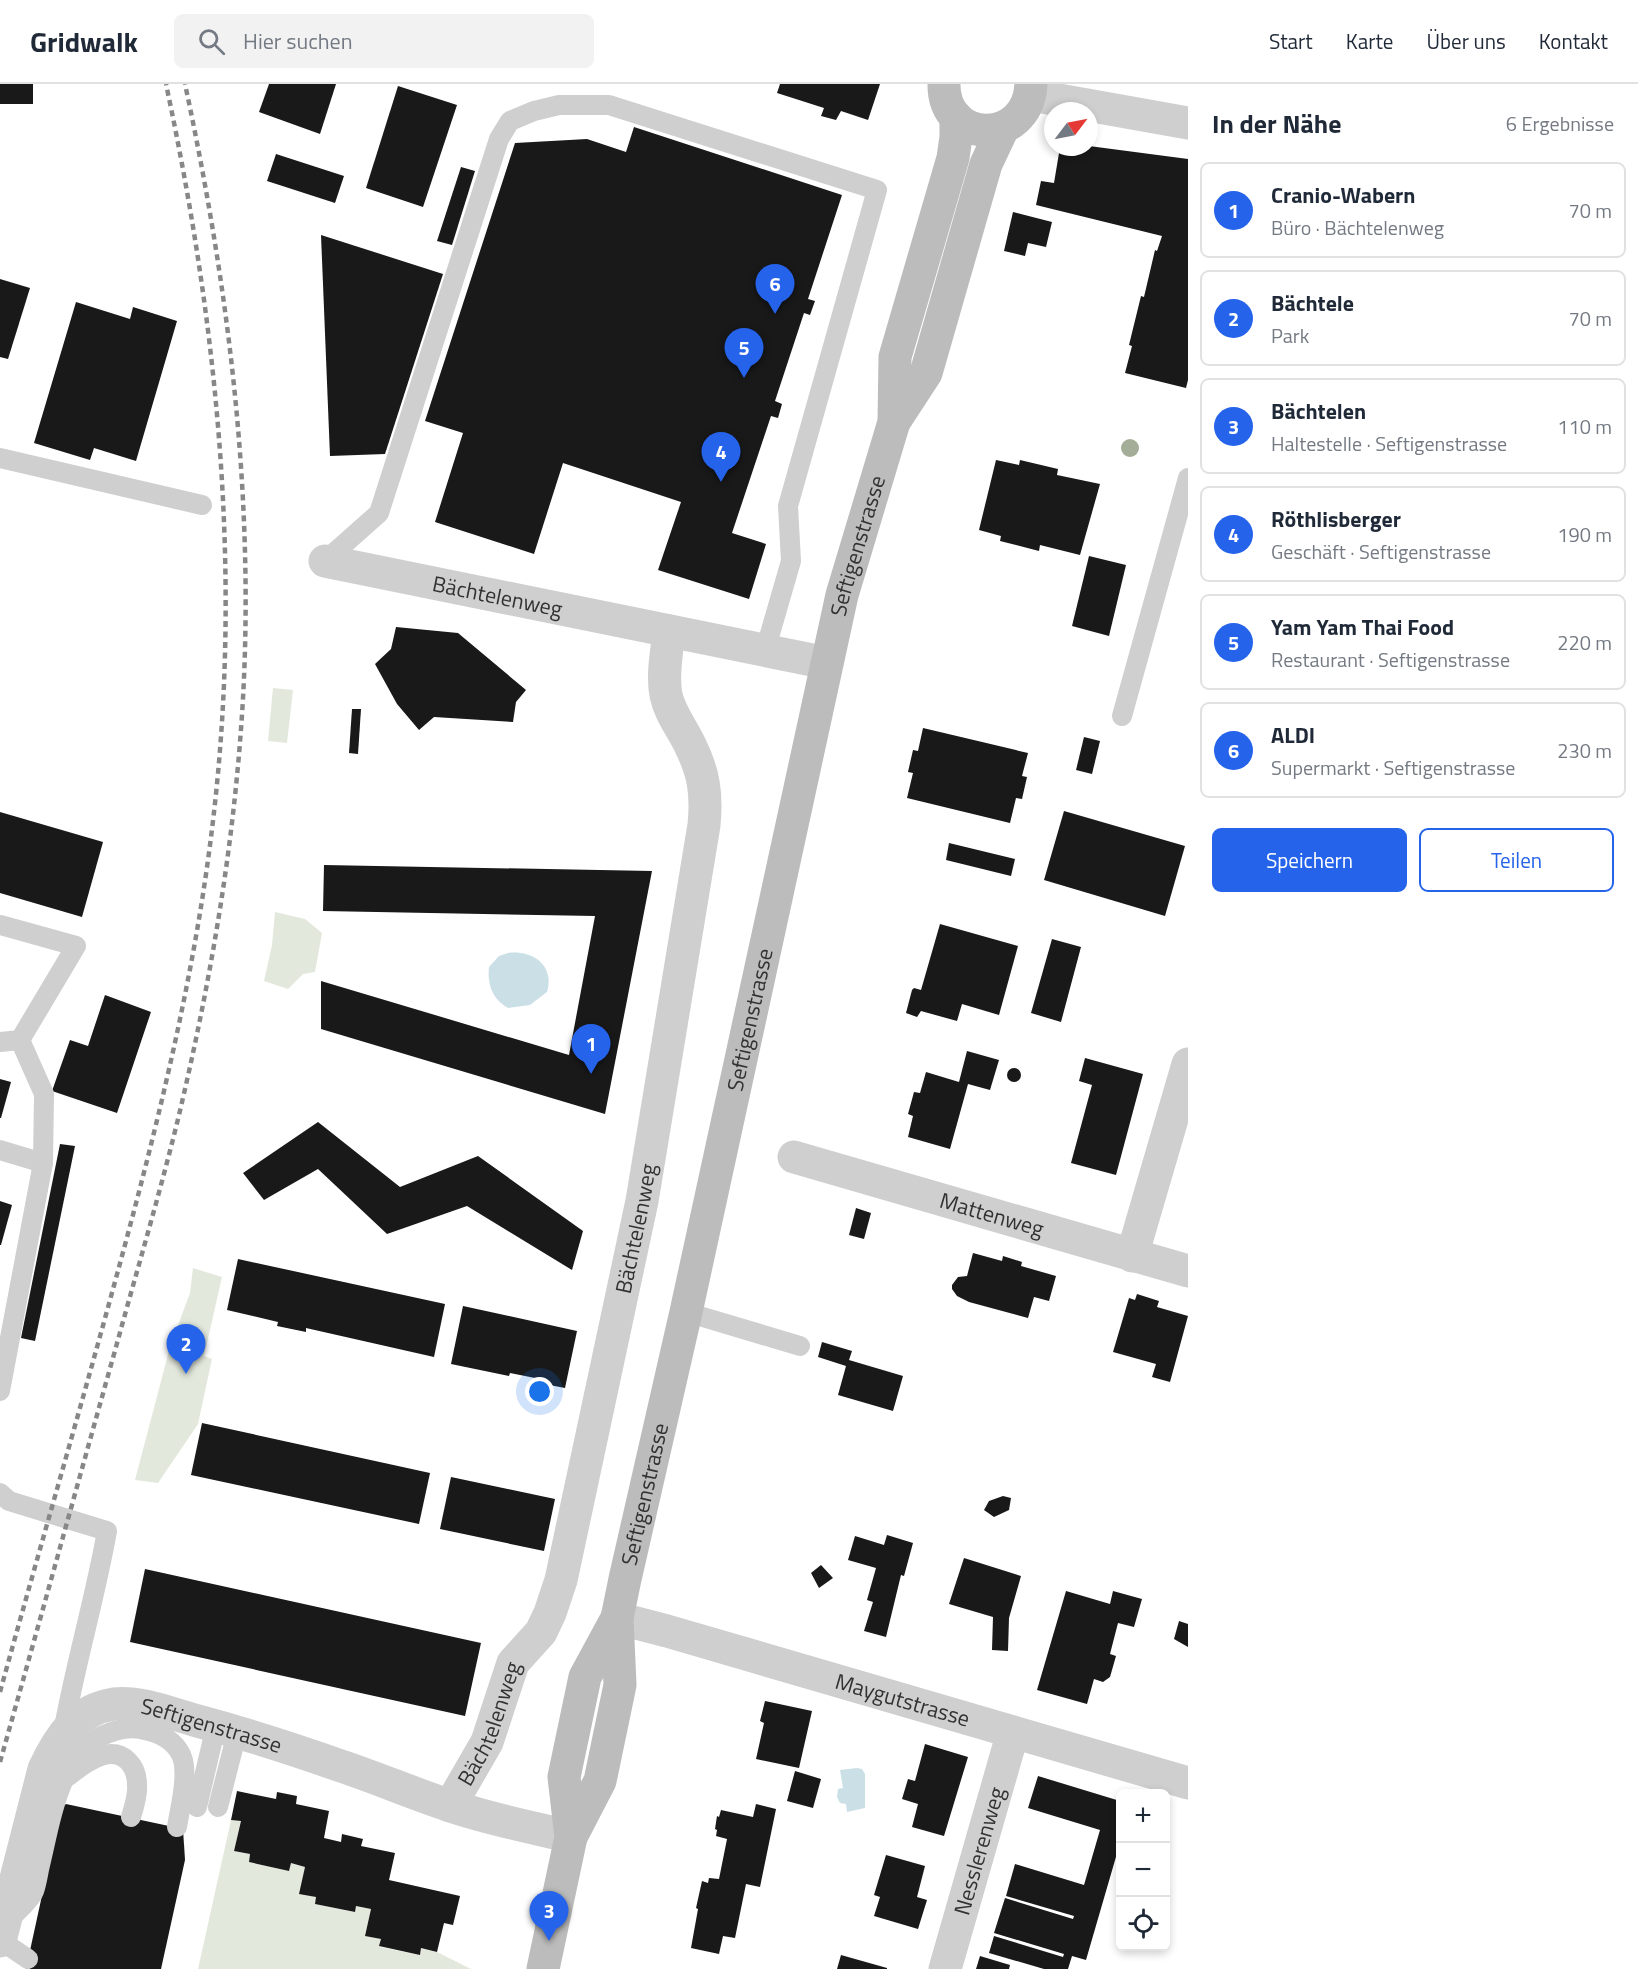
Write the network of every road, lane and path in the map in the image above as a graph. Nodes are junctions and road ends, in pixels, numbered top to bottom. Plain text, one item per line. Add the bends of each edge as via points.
1 (944, 84) edge
2 (1031, 89) edge
3 (956, 117) junction
4 (1188, 123) edge
5 (1003, 128) junction
6 (894, 422) junction
7 (0, 458) edge
8 (1188, 478) edge
9 (202, 505) dead end
10 (325, 561) joint
11 (669, 631) junction
12 (765, 651) junction
13 (827, 663) junction
14 (1122, 716) dead end
15 (0, 925) edge
16 (20, 1040) junction
17 (0, 1042) edge
18 (1188, 1064) edge
19 (0, 1150) edge
20 (794, 1157) dead end
21 (43, 1162) junction
22 (1132, 1256) junction
23 (1188, 1271) edge
24 (686, 1311) junction
25 (800, 1346) dead end
26 (0, 1390) edge
27 (0, 1493) edge
28 (617, 1618) junction
29 (226, 1729) junction
30 (1013, 1732) junction
31 (63, 1733) junction
32 (65, 1778) junction
33 (1188, 1783) edge
34 (450, 1806) junction
35 (197, 1807) dead end
36 (218, 1807) dead end
37 (131, 1817) dead end
38 (177, 1827) dead end
39 (571, 1837) junction
40 (1, 1935) edge
41 (28, 1959) dead end
42 (543, 1969) edge
43 (945, 1969) edge

1 - 3 main road via 945,98
2 - 4 street
2 - 5 main road via 1021,115
3 - 5 main road via 974,128
3 - 6 main road, Seftigenstrasse via 953,158 895,357
5 - 6 main road, Seftigenstrasse via 983,173 926,373
6 - 13 main road, Seftigenstrasse via 842,596
7 - 9 lane
8 - 14 lane
10 - 11 street, Bächtelenweg
10 - 12 lane via 379,513 506,126 521,116 559,105 609,105 877,190 788,506 791,561
11 - 12 street, Bächtelenweg
11 - 34 street, Bächtelenweg via 666,694 702,774 706,798 642,1201 561,1580 541,1632 513,1663 487,1742
12 - 13 street, Bächtelenweg
13 - 24 main road, Seftigenstrasse
15 - 16 lane via 76,946
16 - 17 lane
16 - 21 lane via 44,1094
18 - 22 street
19 - 21 lane
20 - 22 street, Mattenweg
21 - 26 lane
22 - 23 street, Mattenweg
24 - 25 lane
24 - 28 main road, Seftigenstrasse
27 - 31 lane via 9,1501 107,1531
28 - 30 street, Maygutstrasse
28 - 39 main road, Seftigenstrasse via 620,1685 600,1781
29 - 31 street, Seftigenstrasse via 149,1707 115,1704 88,1713
29 - 34 street, Seftigenstrasse via 340,1765
29 - 35 lane
29 - 36 lane
30 - 33 street, Maygutstrasse
30 - 43 street, Nesslerenweg
31 - 40 street, Seftigenstrasse via 44,1769
32 - 37 lane via 96,1758 120,1755 130,1763 136,1777
32 - 38 lane via 81,1750 100,1736 134,1727 161,1735 179,1750 184,1764
32 - 40 lane via 34,1893
34 - 39 street, Seftigenstrasse
39 - 42 main road, Seftigenstrasse
40 - 41 lane

